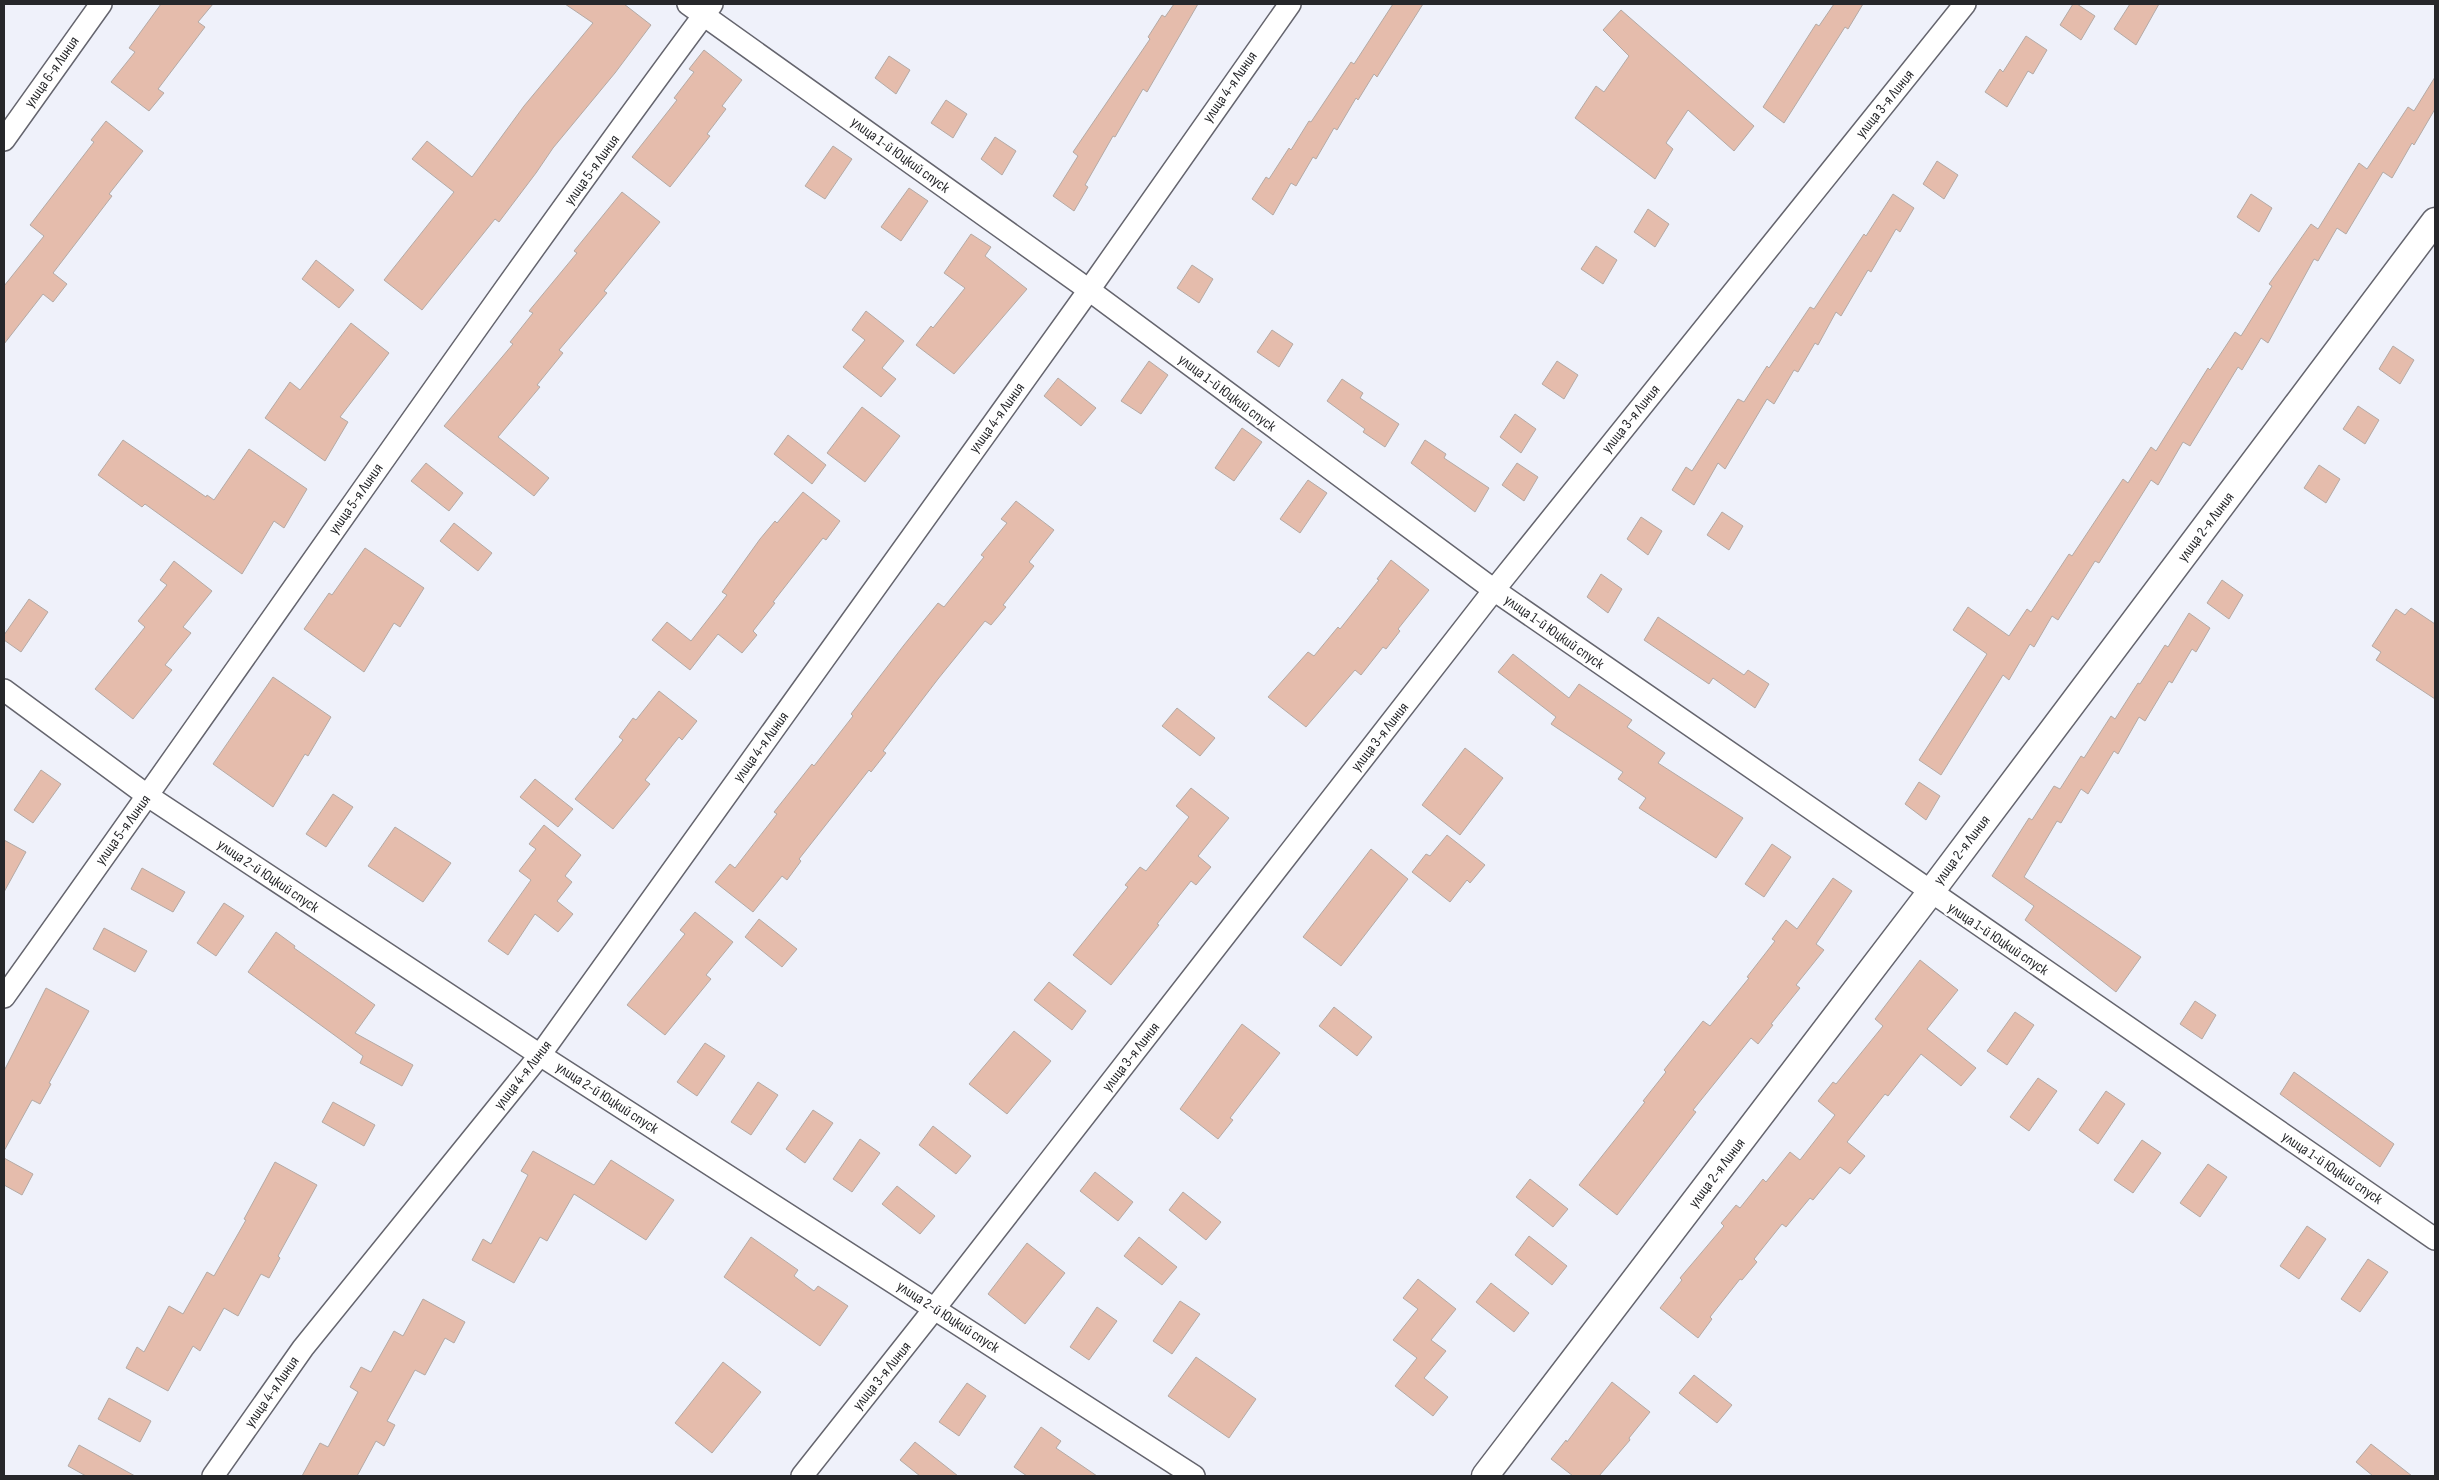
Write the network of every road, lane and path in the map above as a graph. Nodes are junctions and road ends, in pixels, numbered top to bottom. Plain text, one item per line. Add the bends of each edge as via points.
1 (100, 4) edge
2 (1290, 4) edge
3 (1965, 4) edge
4 (702, 7) edge
5 (4, 140) edge
6 (2435, 221) edge
7 (1089, 290) junction
8 (1494, 590) junction
9 (4, 690) edge
10 (148, 796) junction
11 (1930, 893) junction
12 (4, 997) edge
13 (540, 1055) junction
14 (2435, 1239) edge
15 (935, 1308) junction
16 (213, 1476) edge
17 (802, 1476) edge
18 (1194, 1476) edge
19 (1486, 1476) edge

1 - 5 street, улица 6-я Линия
2 - 7 street, улица 4-я Линия
3 - 8 street, улица 3-я Линия
4 - 7 street, улица 1-й Юцкий спуск
4 - 10 street, улица 5-я Линия
6 - 11 street, улица 2-я Линия
7 - 8 street, улица 1-й Юцкий спуск
7 - 13 street, улица 4-я Линия
8 - 11 street, улица 1-й Юцкий спуск
8 - 15 street, улица 3-я Линия
9 - 10 street, улица 2-й Юцкий спуск
10 - 12 street, улица 5-я Линия
10 - 13 street, улица 2-й Юцкий спуск
11 - 14 street, улица 1-й Юцкий спуск
11 - 19 street, улица 2-я Линия
13 - 15 street, улица 2-й Юцкий спуск
13 - 16 street, улица 4-я Линия via 303,1348
15 - 17 street, улица 3-я Линия
15 - 18 street, улица 2-й Юцкий спуск

